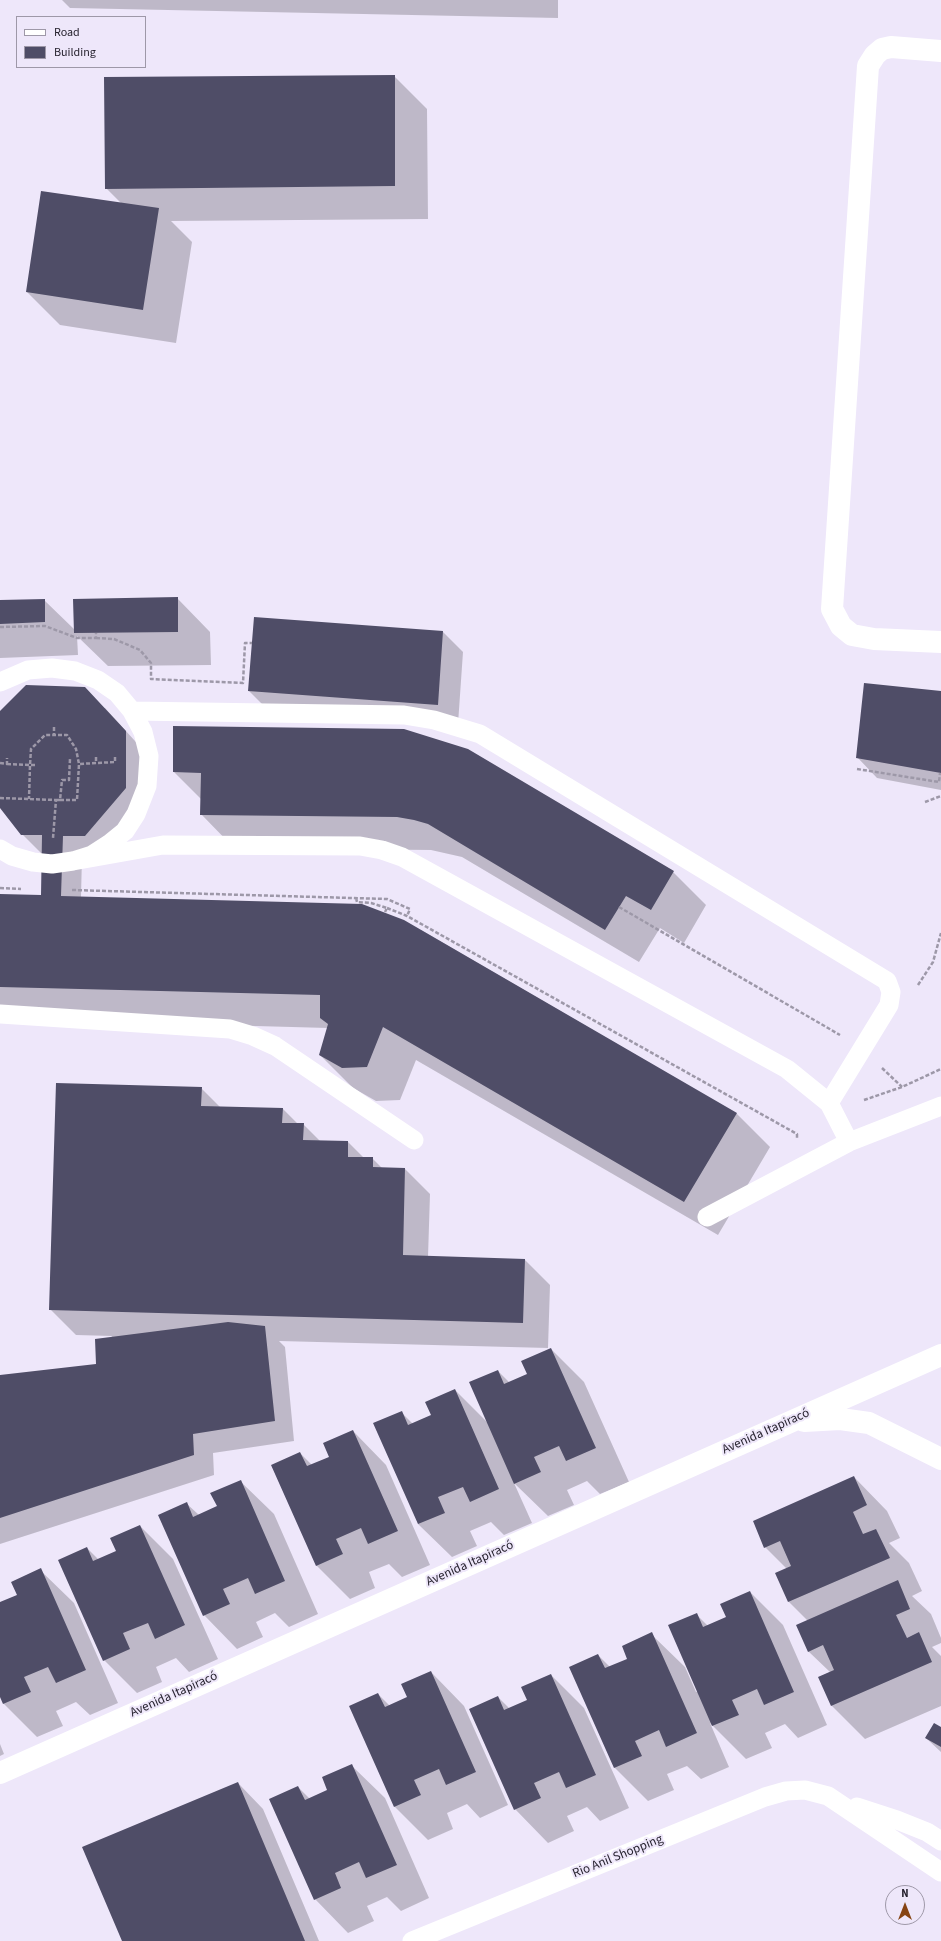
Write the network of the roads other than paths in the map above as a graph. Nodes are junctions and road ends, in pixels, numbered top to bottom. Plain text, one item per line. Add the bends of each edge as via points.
1 (941, 51) edge
2 (941, 642) edge
3 (0, 682) edge
4 (132, 711) junction
5 (0, 849) edge
6 (0, 856) edge
7 (73, 861) junction
8 (0, 862) edge
9 (33, 862) junction
10 (0, 1014) edge
11 (828, 1102) junction
12 (941, 1106) edge
13 (414, 1140) dead end
14 (849, 1142) junction
15 (707, 1217) dead end
16 (941, 1355) edge
17 (875, 1384) junction
18 (789, 1422) junction
19 (869, 1423) junction
20 (941, 1459) edge
21 (0, 1773) edge
22 (828, 1796) junction
23 (941, 1841) edge
24 (941, 1872) edge
25 (412, 1941) edge

1 - 2 main road via 891,47 882,49 868,66 832,609 841,626 852,635 874,639
3 - 4 lane via 28,670 52,668 75,671 98,680 117,693
4 - 7 lane via 143,732 149,756 149,776 144,796 125,830 98,851
4 - 11 lane via 404,715 434,720 480,734 887,981 891,992 889,1005
5 - 9 lane via 12,856
6 - 9 lane
7 - 9 lane via 52,864
7 - 11 lane via 163,845 360,846 382,850 402,857 787,1069
8 - 9 lane
10 - 13 lane via 230,1029 275,1046
11 - 14 lane
12 - 14 lane
14 - 15 lane
16 - 17 main road, Avenida Itapiracó
17 - 18 main road, Avenida Itapiracó
17 - 19 main road via 866,1404
18 - 19 main road via 840,1419
18 - 21 main road, Avenida Itapiracó
19 - 20 main road
22 - 23 lane, Rio Anil Shopping via 897,1820 927,1832
22 - 24 lane, Rio Anil Shopping
22 - 25 lane, Rio Anil Shopping via 805,1790 786,1791 765,1797

